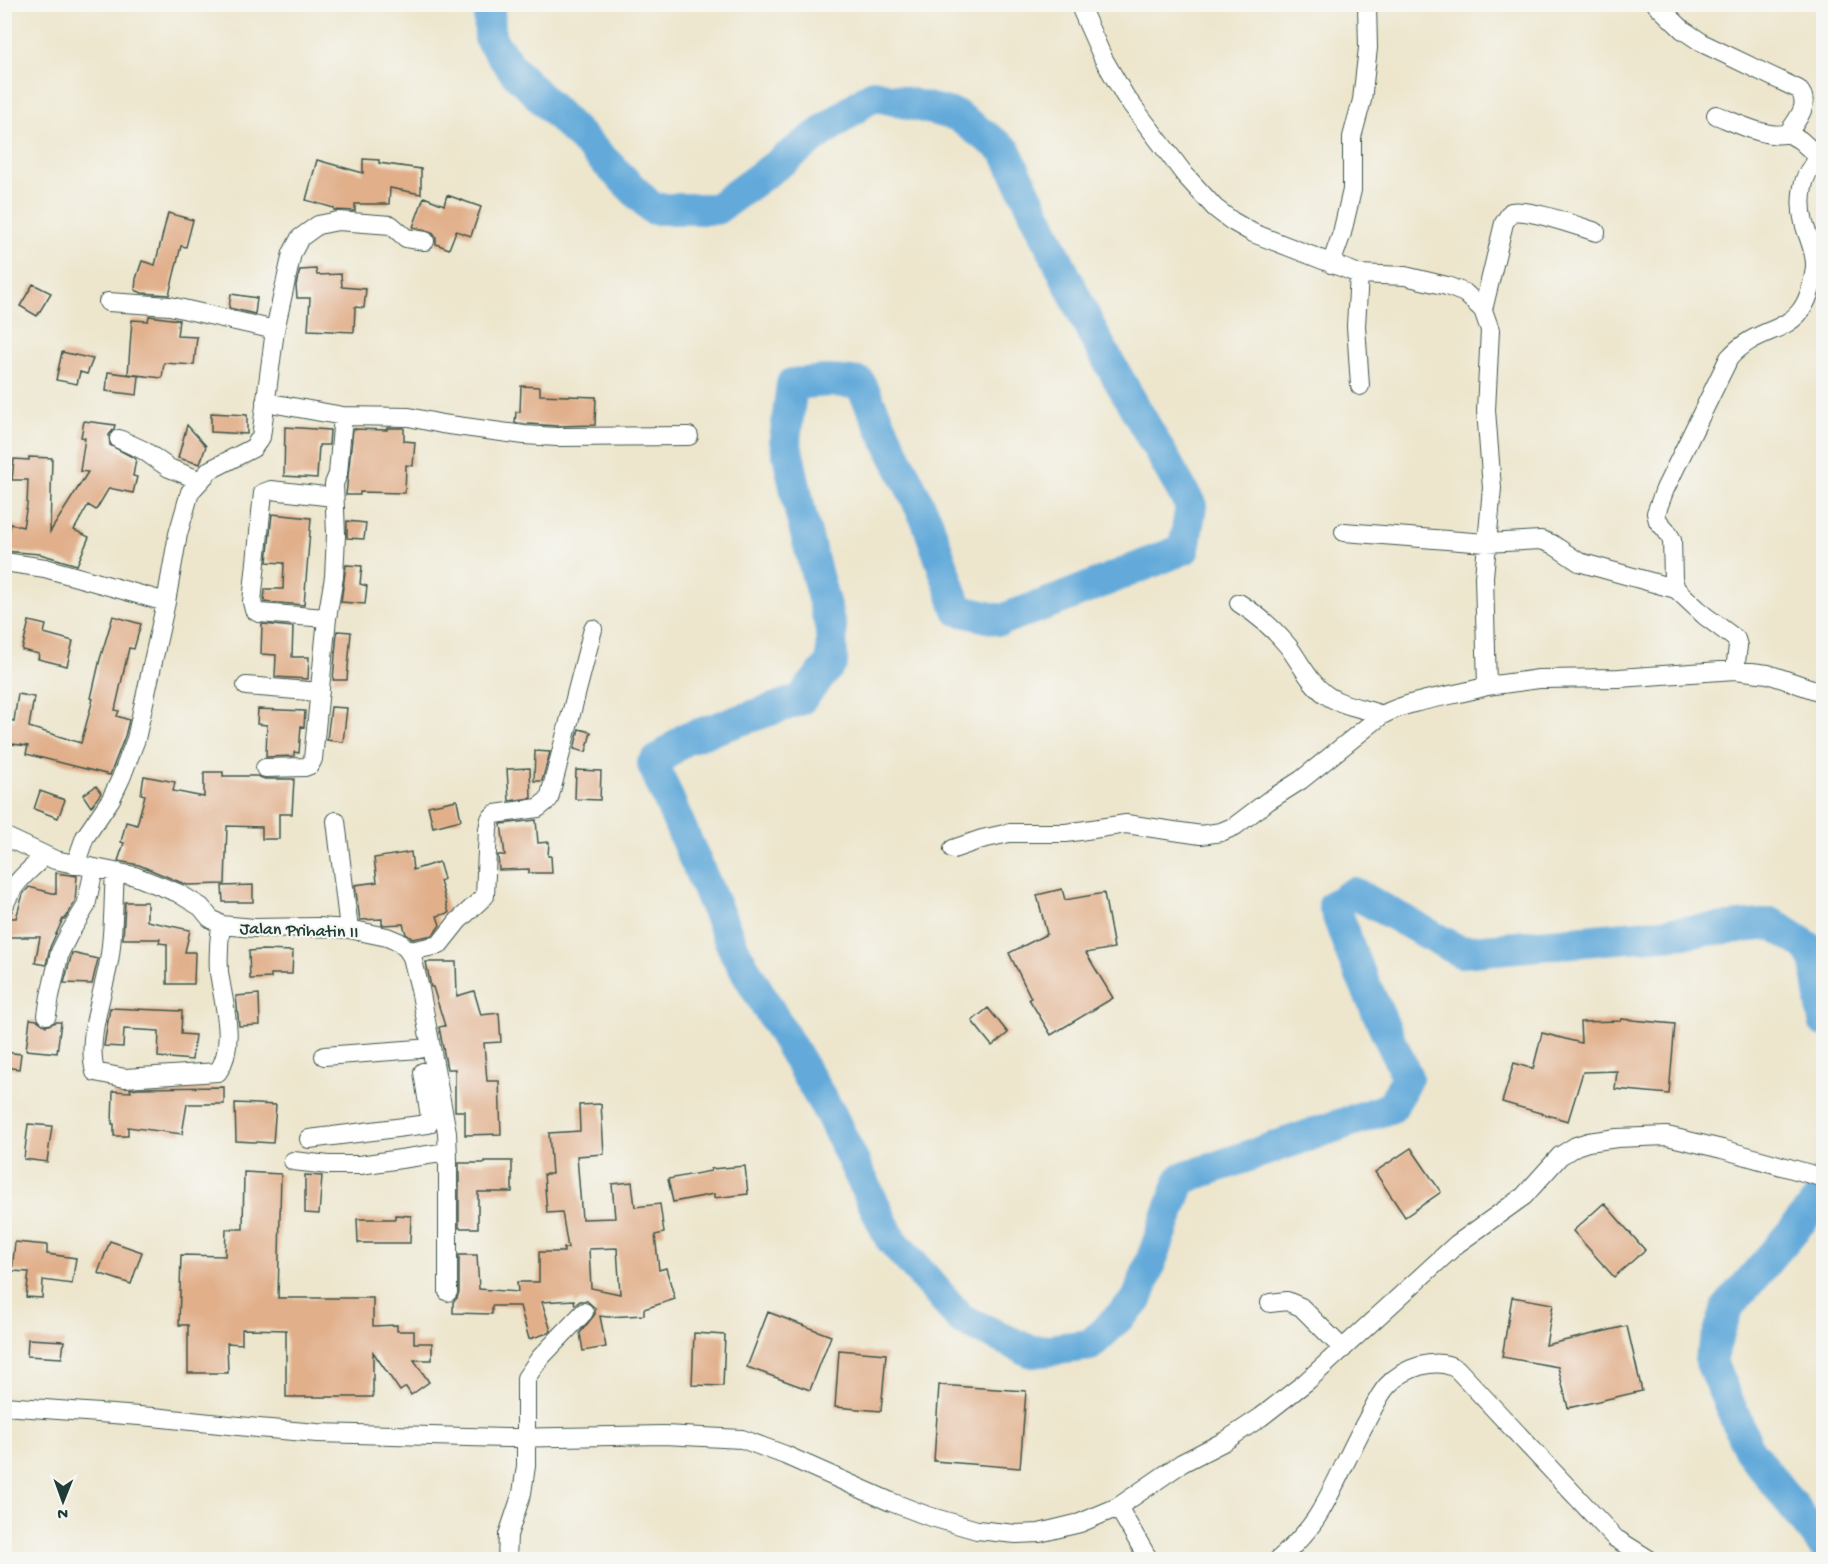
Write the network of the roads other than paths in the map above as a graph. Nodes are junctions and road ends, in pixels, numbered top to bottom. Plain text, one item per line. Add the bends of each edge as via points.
1 (1079, 4) edge
2 (1367, 4) edge
3 (1656, 4) edge
4 (1716, 115) dead end
5 (1788, 133) junction
6 (1822, 159) edge
7 (1596, 232) dead end
8 (426, 241) dead end
9 (1331, 264) junction
10 (1359, 274) junction
11 (108, 302) dead end
12 (1483, 310) junction
13 (275, 330) junction
14 (1360, 386) dead end
15 (265, 402) junction
16 (343, 416) junction
17 (689, 436) dead end
18 (119, 440) dead end
19 (199, 480) junction
20 (334, 497) junction
21 (1344, 532) dead end
22 (1486, 543) junction
23 (4, 562) edge
24 (1676, 590) junction
25 (166, 602) junction
26 (1239, 603) dead end
27 (327, 618) junction
28 (593, 629) dead end
29 (1735, 670) junction
30 (246, 686) dead end
31 (1487, 686) junction
32 (320, 692) junction
33 (1824, 693) edge
34 (1382, 715) junction
35 (265, 768) dead end
36 (336, 821) dead end
37 (4, 836) edge
38 (953, 849) dead end
39 (44, 857) junction
40 (75, 865) junction
41 (94, 869) junction
42 (115, 872) junction
43 (4, 907) edge
44 (221, 925) junction
45 (349, 929) junction
46 (412, 957) junction
47 (47, 1015) dead end
48 (425, 1048) junction
49 (324, 1056) dead end
50 (309, 1140) dead end
51 (448, 1152) junction
52 (293, 1161) dead end
53 (1824, 1178) edge
54 (448, 1292) dead end
55 (1270, 1303) dead end
56 (584, 1312) dead end
57 (1343, 1349) junction
58 (4, 1406) edge
59 (518, 1437) junction
60 (1118, 1507) junction
61 (507, 1560) edge
62 (1149, 1560) edge
63 (1278, 1560) edge
64 (1650, 1560) edge

1 - 9 street via 1125,96 1215,208 1253,233
2 - 9 street via 1368,48 1362,100 1352,137 1352,190
3 - 5 street via 1704,44 1798,89 1804,107
4 - 5 street via 1767,133
5 - 6 street
6 - 24 street via 1808,171 1803,195 1803,218 1815,261 1805,305 1791,321 1744,345 1729,358 1657,509 1658,521 1672,540
7 - 12 street via 1534,214 1511,212 1504,223
8 - 13 street via 406,238 398,229 385,224 330,222 310,228 292,253
9 - 10 street
10 - 12 street via 1433,282 1465,293
10 - 14 street via 1356,326
11 - 13 street via 170,306
12 - 22 street via 1489,323 1490,343 1486,410 1492,501
13 - 15 street
15 - 16 street
15 - 19 street via 261,437 253,448
16 - 17 street via 409,417 557,437
16 - 20 street
18 - 19 street
19 - 25 street via 185,505
20 - 27 street via 335,553
20 - 27 street via 278,490 263,493 252,603 259,612
21 - 22 street
22 - 24 street via 1548,542 1579,562
22 - 31 street
23 - 25 street via 45,568
24 - 29 street via 1736,639
25 - 40 street via 135,739 121,778 85,837
26 - 34 street via 1270,627 1327,695
27 - 32 street
28 - 46 street via 549,799 538,808 503,811 490,819 484,896 442,942 415,950
29 - 31 street via 1539,679
29 - 33 street via 1768,674
30 - 32 street
31 - 34 street
32 - 35 street via 310,765
34 - 38 street via 1301,780 1221,832 1201,835 1126,824 1066,833 1010,833
36 - 45 street
37 - 39 street, Jalan Prihatin II
39 - 40 street, Jalan Prihatin II
39 - 43 street via 20,879
40 - 41 street, Jalan Prihatin II
41 - 42 street, Jalan Prihatin II
41 - 47 street via 86,906 60,952
42 - 44 street, Jalan Prihatin II via 178,893
42 - 44 street via 109,961 96,1018 92,1061 95,1072 125,1078 218,1072 228,1048 219,973
44 - 45 street, Jalan Prihatin II
45 - 46 street, Jalan Prihatin II via 399,942
46 - 48 street
48 - 49 street
48 - 50 street via 428,1124
48 - 51 street via 447,1132
51 - 52 street via 360,1165
51 - 54 street
53 - 57 street via 1667,1136 1617,1138 1576,1146 1560,1156 1524,1196 1447,1252
55 - 57 street via 1287,1301 1301,1307
56 - 59 street via 526,1378
57 - 60 street via 1243,1430 1176,1467
58 - 59 street via 317,1432
59 - 60 street via 664,1435 742,1439 928,1516 997,1533 1057,1530
59 - 61 street via 524,1481 508,1535
60 - 62 street
63 - 64 street via 1306,1534 1320,1513 1388,1384 1413,1369 1443,1363 1462,1374 1615,1538

